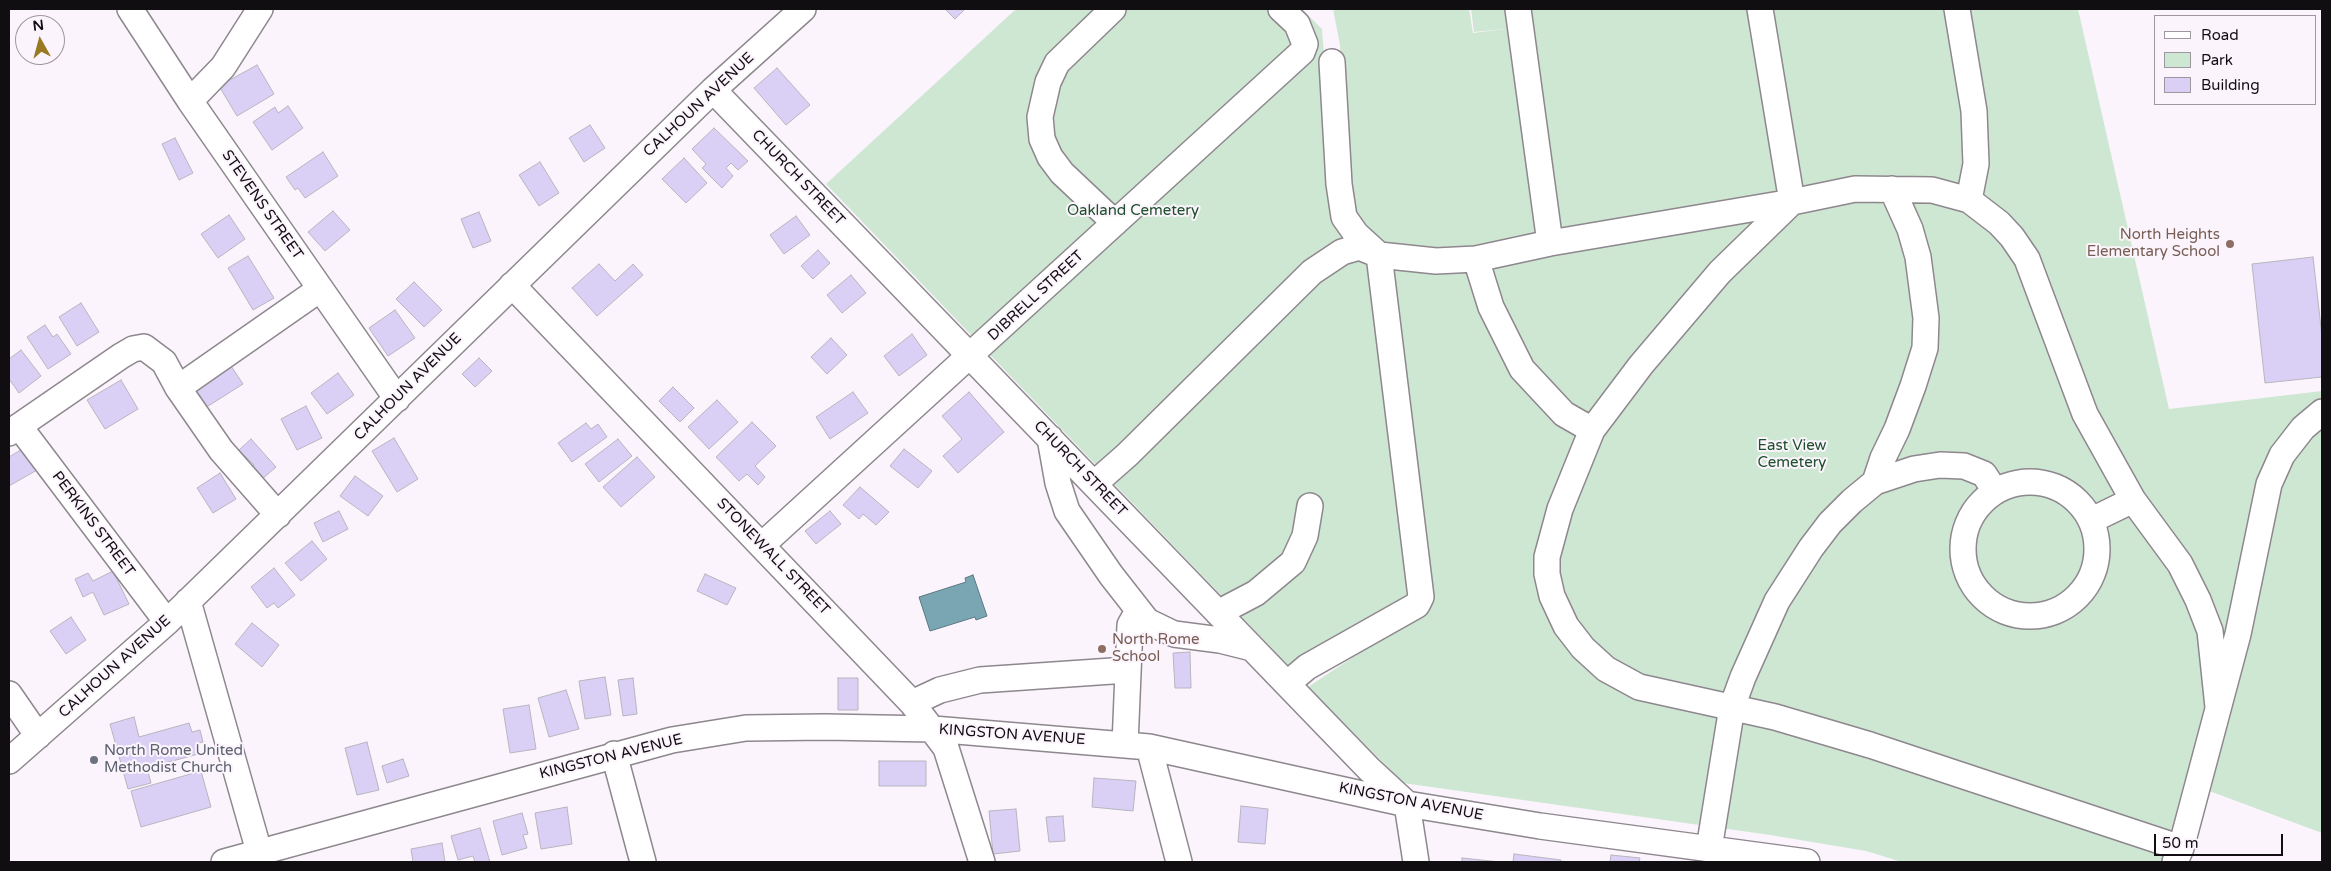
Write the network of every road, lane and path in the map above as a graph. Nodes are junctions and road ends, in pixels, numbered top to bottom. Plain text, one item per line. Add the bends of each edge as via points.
1 (130, 9) edge
2 (260, 9) edge
3 (803, 9) edge
4 (1113, 9) edge
5 (1281, 9) edge
6 (1518, 9) edge
7 (1760, 9) edge
8 (1957, 9) edge
9 (1332, 62) dead end
10 (713, 90) junction
11 (190, 101) junction
12 (1892, 189) junction
13 (1969, 200) junction
14 (1792, 202) junction
15 (1115, 223) junction
16 (1550, 243) junction
17 (1379, 255) junction
18 (1476, 258) junction
19 (512, 285) junction
20 (320, 289) junction
21 (970, 356) junction
22 (178, 388) junction
23 (397, 399) junction
24 (2322, 412) edge
25 (14, 429) edge
26 (1592, 430) junction
27 (1050, 438) junction
28 (1875, 482) junction
29 (1094, 484) junction
30 (1995, 491) junction
31 (2133, 500) junction
32 (1310, 506) dead end
33 (278, 515) junction
34 (2092, 520) junction
35 (762, 546) junction
36 (188, 601) junction
37 (1138, 611) junction
38 (1218, 613) junction
39 (167, 622) junction
40 (1252, 648) junction
41 (1127, 670) junction
42 (1287, 684) junction
43 (9, 694) edge
44 (912, 703) junction
45 (1732, 707) junction
46 (2218, 707) junction
47 (933, 729) junction
48 (38, 736) junction
49 (1137, 746) junction
50 (614, 754) junction
51 (9, 761) edge
52 (1407, 804) junction
53 (1709, 849) junction
54 (2178, 855) edge
55 (261, 858) edge
56 (224, 862) edge
57 (643, 862) edge
58 (982, 862) edge
59 (1179, 862) edge
60 (1416, 862) edge
61 (1806, 862) edge

1 - 11 street, STEVENS STREET
2 - 11 street via 223,67
3 - 10 street, CALHOUN AVENUE
4 - 15 street via 1057,63 1048,82 1040,117 1042,139 1050,157 1062,173
5 - 15 street, DIBRELL STREET via 1297,24 1306,44 1302,52
6 - 16 street
7 - 14 street
8 - 13 street via 1974,111 1976,164
9 - 17 street via 1344,216 1356,234
10 - 19 street, CALHOUN AVENUE
10 - 21 street, CHURCH STREET
11 - 20 street, STEVENS STREET
12 - 13 street via 1932,190
12 - 14 street via 1855,188
12 - 28 street via 1910,229 1918,257 1926,318 1925,348 1898,429 1882,458
13 - 31 street via 1999,223 2027,259 2085,414
14 - 16 street
14 - 26 street via 1720,272 1641,365
15 - 21 street, DIBRELL STREET
16 - 18 street
17 - 18 street via 1436,261
17 - 29 street via 1358,248 1342,252 1312,272
17 - 42 street via 1421,598 1418,605 1307,667
18 - 26 street via 1491,307 1522,369 1564,414
19 - 23 street, CALHOUN AVENUE
19 - 35 street, STONEWALL STREET
20 - 22 street
20 - 23 street, STEVENS STREET
21 - 27 street, CHURCH STREET
21 - 35 street, DIBRELL STREET
22 - 25 street via 164,362 144,347 133,349
22 - 33 street via 221,450
23 - 33 street, CALHOUN AVENUE
24 - 46 street via 2303,428 2282,454 2269,484 2238,634
25 - 39 street, PERKINS STREET
26 - 45 street via 1560,509 1547,557 1552,596 1566,626 1606,669 1639,687
27 - 29 street, CHURCH STREET
27 - 37 street via 1067,512
28 - 30 street via 1914,469 1964,466 1984,474
28 - 45 street via 1830,523 1777,601
29 - 38 street, CHURCH STREET
30 - 34 street via 2031,481 2050,484 2082,504
30 - 34 street via 1980,503 1970,518 1964,535 1963,553 1966,571 1975,587 1987,601 2002,610 2038,616 2056,611 2078,596 2094,573 2098,556
31 - 34 street
31 - 46 street via 2180,564 2198,600 2210,631
32 - 38 street via 1305,536 1293,562 1256,593
33 - 36 street, CALHOUN AVENUE
35 - 44 street, STONEWALL STREET
36 - 39 street, CALHOUN AVENUE
36 - 55 street
37 - 40 street via 1147,620 1174,634
37 - 41 street via 1130,625
38 - 40 street, CHURCH STREET
39 - 48 street, CALHOUN AVENUE
40 - 42 street, CHURCH STREET
41 - 44 street via 980,680 940,690
41 - 49 street
42 - 52 street, CHURCH STREET
43 - 48 street
44 - 47 street, STONEWALL STREET
45 - 53 street
45 - 54 street via 1870,745
46 - 54 street
47 - 49 street, KINGSTON AVENUE
47 - 50 street, KINGSTON AVENUE via 746,728 700,734
47 - 58 street, STONEWALL STREET via 946,748
48 - 51 street, CALHOUN AVENUE
49 - 52 street, KINGSTON AVENUE
49 - 59 street
50 - 55 street, KINGSTON AVENUE
50 - 57 street
52 - 53 street, KINGSTON AVENUE
52 - 60 street
53 - 61 street, KINGSTON AVENUE
55 - 56 street, KINGSTON AVENUE

